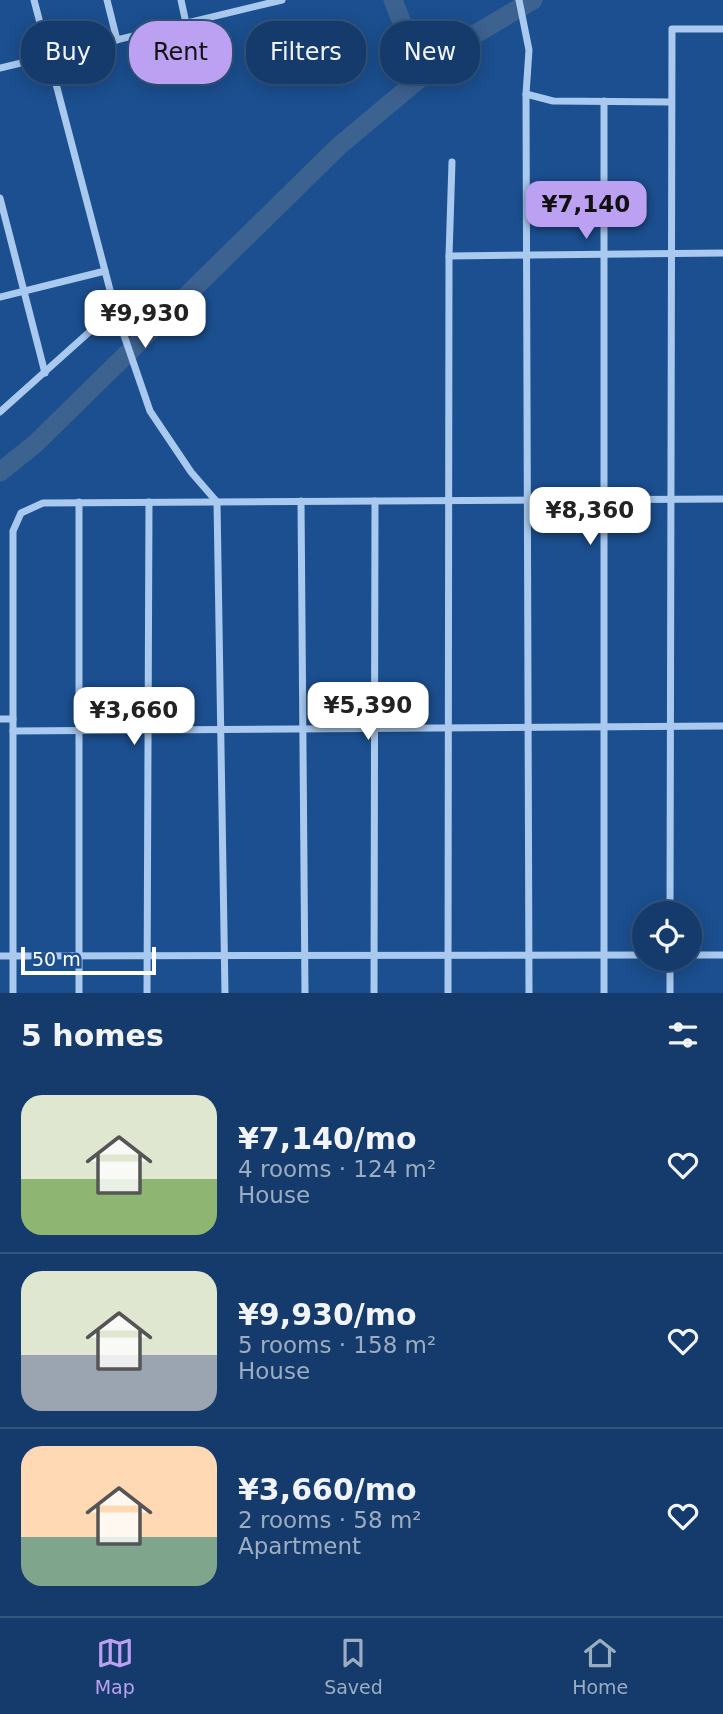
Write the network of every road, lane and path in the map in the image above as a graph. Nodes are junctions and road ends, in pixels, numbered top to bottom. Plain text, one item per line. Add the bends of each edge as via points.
1 (34, 0) edge
2 (107, 0) edge
3 (181, 0) edge
4 (282, 0) edge
5 (519, 0) edge
6 (255, 3) edge
7 (40, 21) edge
8 (186, 21) edge
9 (193, 21) edge
10 (723, 29) edge
11 (129, 37) edge
12 (117, 40) joint
13 (21, 63) edge
14 (0, 68) edge
15 (56, 84) edge
16 (526, 94) junction
17 (604, 101) junction
18 (671, 102) junction
19 (452, 162) dead end
20 (0, 198) edge
21 (723, 253) edge
22 (604, 254) junction
23 (671, 254) junction
24 (526, 255) junction
25 (449, 256) junction
26 (105, 271) junction
27 (24, 291) junction
28 (0, 297) edge
29 (117, 312) junction
30 (45, 373) junction
31 (0, 412) edge
32 (604, 499) junction
33 (671, 499) junction
34 (723, 499) edge
35 (449, 500) junction
36 (527, 500) junction
37 (301, 501) junction
38 (375, 501) junction
39 (79, 502) junction
40 (149, 502) junction
41 (217, 502) junction
42 (0, 719) edge
43 (13, 719) junction
44 (604, 726) junction
45 (670, 726) junction
46 (723, 726) edge
47 (528, 727) junction
48 (374, 728) junction
49 (449, 728) junction
50 (220, 729) junction
51 (302, 729) junction
52 (79, 730) junction
53 (148, 730) junction
54 (13, 731) junction
55 (670, 901) edge
56 (529, 955) junction
57 (604, 955) junction
58 (632, 955) edge
59 (702, 955) edge
60 (723, 955) edge
61 (0, 956) edge
62 (13, 956) junction
63 (79, 956) junction
64 (147, 956) junction
65 (225, 956) junction
66 (304, 956) junction
67 (374, 956) junction
68 (449, 956) junction
69 (670, 971) edge
70 (13, 993) edge
71 (79, 993) edge
72 (147, 993) edge
73 (225, 993) edge
74 (304, 993) edge
75 (374, 993) edge
76 (449, 993) edge
77 (529, 993) edge
78 (604, 993) edge
79 (670, 993) edge

1 - 7 street
2 - 12 street
3 - 8 street
4 - 6 street
5 - 16 street via 529,50
6 - 9 street
10 - 18 street via 672,29
11 - 12 street
13 - 14 street
15 - 26 street
16 - 17 street via 553,100
16 - 24 street
17 - 18 street
17 - 22 street
18 - 23 street
19 - 25 street
20 - 27 street
21 - 23 street
22 - 23 street
22 - 24 street
22 - 32 street
23 - 33 street
24 - 25 street
24 - 36 street
25 - 35 street
26 - 27 street
26 - 29 street
27 - 28 street
27 - 30 street
29 - 30 street
29 - 41 street via 150,411
30 - 31 street
32 - 33 street
32 - 36 street
32 - 44 street
33 - 34 street
33 - 45 street
35 - 36 street
35 - 38 street
35 - 49 street
36 - 47 street
37 - 38 street
37 - 41 street
37 - 51 street
38 - 48 street
39 - 40 street
39 - 43 street via 43,503 21,513 13,531
39 - 52 street
40 - 41 street
40 - 53 street
41 - 50 street
42 - 43 street
43 - 54 street
44 - 45 street
44 - 47 street
44 - 57 street
45 - 46 street
45 - 55 street
47 - 49 street
47 - 56 street
48 - 49 street
48 - 51 street
48 - 67 street
49 - 68 street
50 - 51 street
50 - 53 street
50 - 65 street
51 - 66 street
52 - 53 street
52 - 54 street
52 - 63 street
53 - 64 street
54 - 62 street
56 - 57 street
56 - 68 street
56 - 77 street
57 - 58 street
57 - 78 street
59 - 60 street
61 - 62 street
62 - 63 street
62 - 70 street
63 - 64 street
63 - 71 street
64 - 65 street
64 - 72 street
65 - 66 street
65 - 73 street
66 - 67 street
66 - 74 street
67 - 68 street
67 - 75 street
68 - 76 street
69 - 79 street

